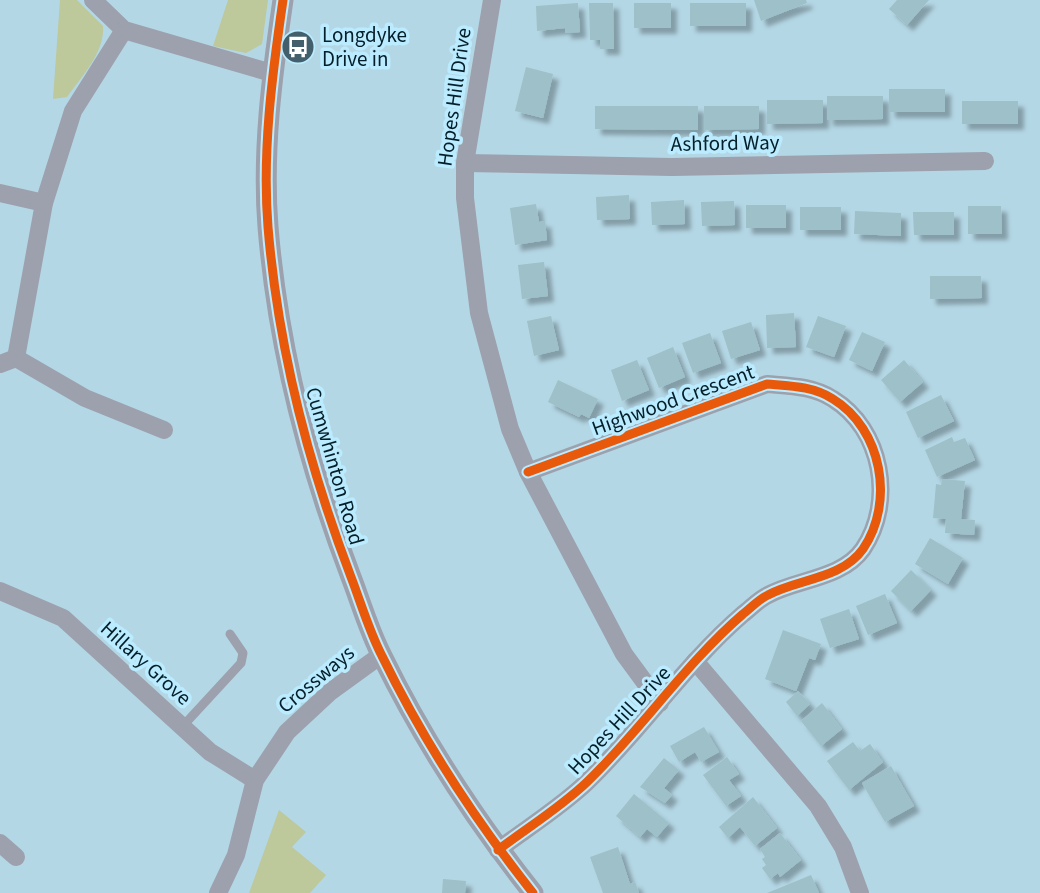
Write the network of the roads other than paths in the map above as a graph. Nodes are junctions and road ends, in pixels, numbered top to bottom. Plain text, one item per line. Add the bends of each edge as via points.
1 (93, 0) edge
2 (283, 0) edge
3 (492, 0) edge
4 (124, 30) junction
5 (272, 73) junction
6 (985, 160) dead end
7 (465, 163) junction
8 (0, 193) edge
9 (44, 203) junction
10 (8, 361) edge
11 (164, 430) dead end
12 (528, 472) junction
13 (0, 592) edge
14 (230, 634) dead end
15 (381, 655) junction
16 (695, 662) junction
17 (660, 703) junction
18 (182, 727) junction
19 (256, 780) junction
20 (0, 843) edge
21 (498, 850) junction
22 (16, 857) dead end
23 (218, 893) edge
24 (533, 893) edge
25 (860, 893) edge

1 - 4 street
2 - 5 street, Cumwhinton Road
3 - 7 street, Hopes Hill Drive
4 - 5 street
4 - 9 street via 73,111
5 - 15 street, Cumwhinton Road via 268,225 281,328 306,445
6 - 7 street, Ashford Way via 672,166
7 - 12 street, Hopes Hill Drive via 479,313 510,429
8 - 9 street
9 - 10 street
10 - 11 street
12 - 16 street, Highwood Crescent via 766,384 806,387 833,399 856,418 870,438 878,462 880,490 877,523 862,552 822,576 768,595
12 - 17 street, Hopes Hill Drive via 624,654
13 - 18 street, Hillary Grove via 63,618
14 - 18 lane via 243,653 241,663
15 - 19 street, Crossways via 330,692 287,732
15 - 21 street, Cumwhinton Road via 454,784
16 - 17 street, Hopes Hill Drive
16 - 25 street via 818,806 844,847
17 - 21 street, Hopes Hill Drive via 586,783
18 - 19 street, Hillary Grove via 210,752
19 - 23 street, Crossways via 236,856
20 - 22 street
21 - 24 street, Cumwhinton Road

